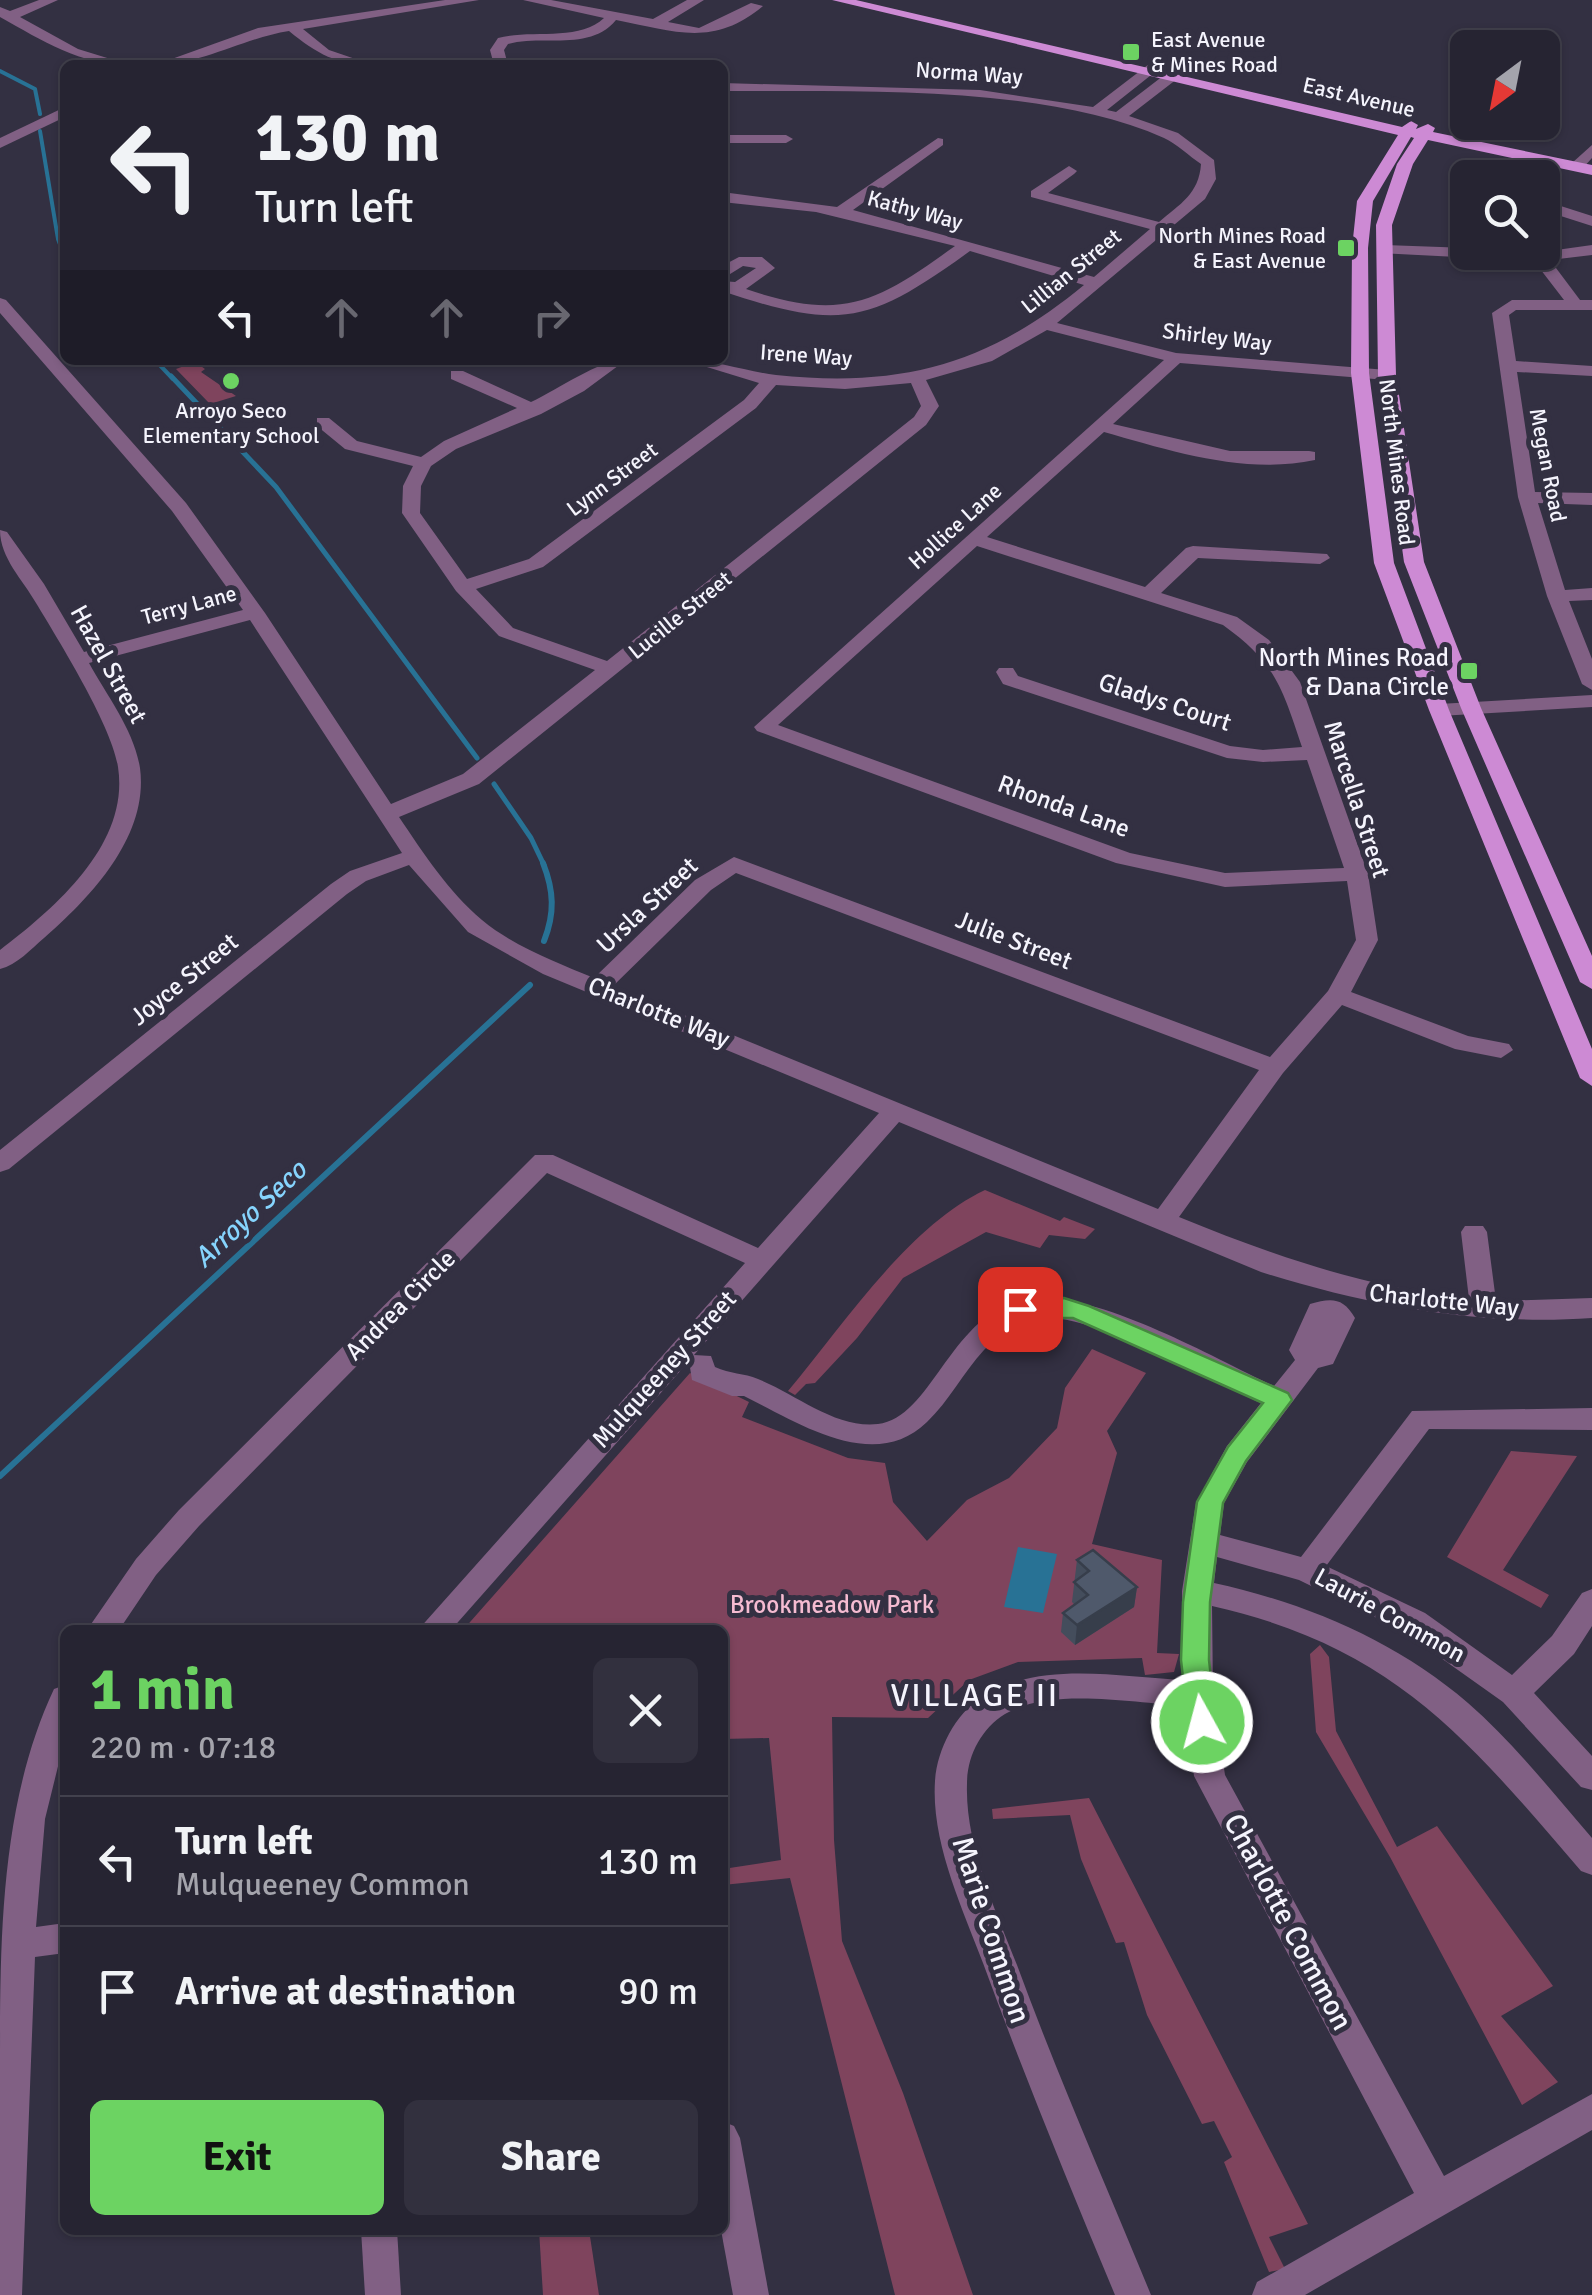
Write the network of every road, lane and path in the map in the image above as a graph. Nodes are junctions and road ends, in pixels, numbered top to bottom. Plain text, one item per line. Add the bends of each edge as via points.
1 (51, 0) edge
2 (472, 0) edge
3 (697, 0) edge
4 (839, 0) edge
5 (876, 0) edge
6 (540, 1) edge
7 (756, 6) dead end
8 (4, 13) edge
9 (614, 14) junction
10 (656, 22) junction
11 (290, 26) junction
12 (104, 60) edge
13 (176, 60) edge
14 (348, 60) edge
15 (500, 60) edge
16 (1154, 67) junction
17 (1177, 73) junction
18 (728, 88) edge
19 (1094, 113) junction
20 (54, 118) edge
21 (1117, 118) junction
22 (1417, 130) junction
23 (1450, 138) edge
24 (728, 139) edge
25 (786, 139) dead end
26 (1461, 140) joint
27 (938, 142) dead end
28 (0, 144) edge
29 (1592, 149) edge
30 (1202, 154) joint
31 (1405, 164) junction
32 (1584, 168) edge
33 (1069, 171) dead end
34 (728, 197) edge
35 (1367, 198) junction
36 (1560, 211) edge
37 (839, 213) junction
38 (1592, 222) edge
39 (1161, 227) junction
40 (966, 246) junction
41 (1386, 250) junction
42 (1592, 250) edge
43 (1450, 253) edge
44 (1560, 254) edge
45 (728, 270) edge
46 (1552, 270) edge
47 (1094, 282) junction
48 (728, 286) edge
49 (728, 288) edge
50 (1583, 304) edge
51 (4, 315) edge
52 (1045, 325) junction
53 (1176, 358) junction
54 (610, 365) edge
55 (712, 365) edge
56 (1507, 366) junction
57 (1592, 370) edge
58 (1360, 372) junction
59 (458, 375) dead end
60 (1387, 375) junction
61 (917, 378) junction
62 (771, 380) junction
63 (534, 410) junction
64 (323, 422) dead end
65 (1102, 426) junction
66 (1310, 456) dead end
67 (424, 463) junction
68 (1527, 497) junction
69 (1592, 499) edge
70 (0, 536) edge
71 (975, 539) junction
72 (1320, 558) dead end
73 (463, 588) junction
74 (1151, 592) junction
75 (1592, 594) edge
76 (1557, 596) junction
77 (255, 613) junction
78 (78, 660) junction
79 (612, 670) junction
80 (1006, 672) dead end
81 (1592, 684) edge
82 (1592, 701) edge
83 (1472, 708) junction
84 (1439, 710) junction
85 (764, 727) joint
86 (1316, 753) junction
87 (387, 814) junction
88 (414, 856) junction
89 (734, 864) joint
90 (1356, 874) junction
91 (0, 962) edge
92 (1592, 982) edge
93 (598, 987) junction
94 (1338, 995) junction
95 (1501, 1050) dead end
96 (1274, 1068) junction
97 (1592, 1078) edge
98 (896, 1110) junction
99 (0, 1163) edge
100 (1164, 1222) junction
101 (1474, 1232) dead end
102 (762, 1260) junction
103 (1337, 1298) junction
104 (1592, 1308) edge
105 (1484, 1309) junction
106 (689, 1358) junction
107 (1279, 1400) junction
108 (1592, 1419) edge
109 (1203, 1542) junction
110 (1307, 1570) junction
111 (1197, 1591) junction
112 (1592, 1601) edge
113 (105, 1625) edge
114 (438, 1625) edge
115 (1514, 1692) junction
116 (1198, 1694) junction
117 (60, 1709) edge
118 (1592, 1777) edge
119 (1591, 1859) edge
120 (60, 1939) edge
121 (19, 1945) junction
122 (1592, 2111) edge
123 (728, 2170) edge
124 (1436, 2198) junction
125 (379, 2235) edge
126 (4, 2295) edge
127 (383, 2295) edge
128 (751, 2295) edge
129 (1134, 2295) edge
130 (1270, 2295) edge

1 - 8 street
2 - 11 street
3 - 10 street
4 - 16 main road, East Avenue
5 - 16 main road, East Avenue
6 - 9 street
7 - 10 street via 699,32
8 - 12 street via 73,52
9 - 10 street
9 - 15 street via 607,26 586,35 532,33 503,40
11 - 13 street
11 - 14 street via 324,53
16 - 17 main road, East Avenue
16 - 19 street
17 - 21 street
17 - 22 main road, East Avenue
18 - 19 street, Norma Way via 987,93
19 - 21 street, Norma Way
20 - 28 street
21 - 30 street, Norma Way
22 - 23 main road, East Avenue
22 - 31 main road, North Mines Road
22 - 35 main road, North Mines Road
24 - 25 street
26 - 31 main road
26 - 32 main road, East Avenue
27 - 37 street
29 - 32 street
30 - 39 street, Lillian Street via 1209,163 1200,196
31 - 41 main road, North Mines Road via 1384,225
33 - 39 street via 1036,194
34 - 37 street, Kathy Way via 777,199
35 - 41 main road via 1374,206 1371,242
35 - 58 main road, North Mines Road
36 - 38 street
37 - 40 street, Kathy Way
39 - 47 street, Lillian Street
40 - 47 street, Kathy Way
40 - 49 street via 897,295 849,310 802,310
41 - 43 street
41 - 60 main road, North Mines Road
42 - 44 street
45 - 48 street via 756,260 768,268
46 - 50 street
47 - 52 street, Lillian Street
50 - 56 street, Megan Road via 1504,308
51 - 77 street, Charlotte Way via 179,507
52 - 53 street, Shirley Way
52 - 61 street, Lillian Street via 1008,347
53 - 58 street, Shirley Way
53 - 65 street, Hollice Lane
54 - 63 street
55 - 62 street, Irene Way
56 - 57 street
56 - 68 street, Megan Road
58 - 60 street, Shirley Way
58 - 84 main road, North Mines Road via 1384,562
59 - 63 street
60 - 83 main road, North Mines Road via 1414,562
61 - 62 street, Irene Way
61 - 79 street, Lucille Street via 930,406 920,421
62 - 73 street, Lynn Street via 750,404 536,563
63 - 67 street
64 - 67 street via 351,446
65 - 66 street via 1209,455 1276,461
65 - 71 street, Hollice Lane
67 - 73 street via 412,486 410,513
68 - 69 street
68 - 76 street, Megan Road
70 - 78 street, Hazel Street
71 - 74 street, Marcella Street
71 - 85 street, Hollice Lane
72 - 74 street via 1192,552
73 - 79 street via 506,632
74 - 86 street, Marcella Street via 1230,621 1262,644 1290,682
75 - 76 street
76 - 81 street, Megan Road
77 - 78 street, Terry Lane
77 - 87 street, Charlotte Way
78 - 91 street, Hazel Street via 123,746 128,797 117,832 80,893
79 - 87 street, Lucille Street via 470,779
80 - 86 street, Gladys Court via 1010,680 1226,752
82 - 83 street
83 - 84 street
83 - 92 main road, North Mines Road
84 - 97 main road, North Mines Road
85 - 90 street, Rhonda Lane via 1124,858 1225,880
86 - 90 street, Marcella Street
87 - 88 street, Charlotte Way
88 - 93 street, Charlotte Way via 476,927
88 - 99 street, Joyce Street via 339,889
89 - 93 street, Ursla Street via 703,885
89 - 96 street, Julie Street
90 - 94 street, Marcella Street via 1367,940
93 - 98 street, Charlotte Way
94 - 95 street via 1463,1043
94 - 96 street, Marcella Street
96 - 100 street, Marcella Street
98 - 100 street, Charlotte Way
98 - 102 street, Mulqueeney Street
100 - 103 street, Charlotte Way
101 - 105 street
102 - 106 street, Mulqueeney Street
102 - 113 street, Andrea Circle via 544,1161 189,1518
103 - 105 street, Charlotte Way
103 - 107 street, Charlotte Common via 1342,1318 1322,1356 1309,1361
104 - 105 street, Charlotte Way
106 - 107 street via 702,1373 732,1386 748,1386 837,1428 879,1436 911,1423 985,1328 1020,1309 1064,1307
106 - 114 street, Mulqueeney Street
107 - 109 street, Charlotte Common via 1210,1502
108 - 110 street via 1422,1418
109 - 110 street, Laurie Common
109 - 111 street, Charlotte Common
110 - 115 street, Laurie Common via 1414,1622
111 - 116 street, Charlotte Common
111 - 119 street via 1316,1625 1437,1697 1484,1738
112 - 115 street via 1564,1645
115 - 118 street, Laurie Common
116 - 124 street, Charlotte Common via 1210,1776
116 - 129 street, Marie Common via 1013,1694 974,1721 953,1763 951,1796 972,1891
117 - 121 street via 33,1787
120 - 121 street
121 - 126 street
122 - 124 street
123 - 128 street
124 - 130 street
125 - 127 street

